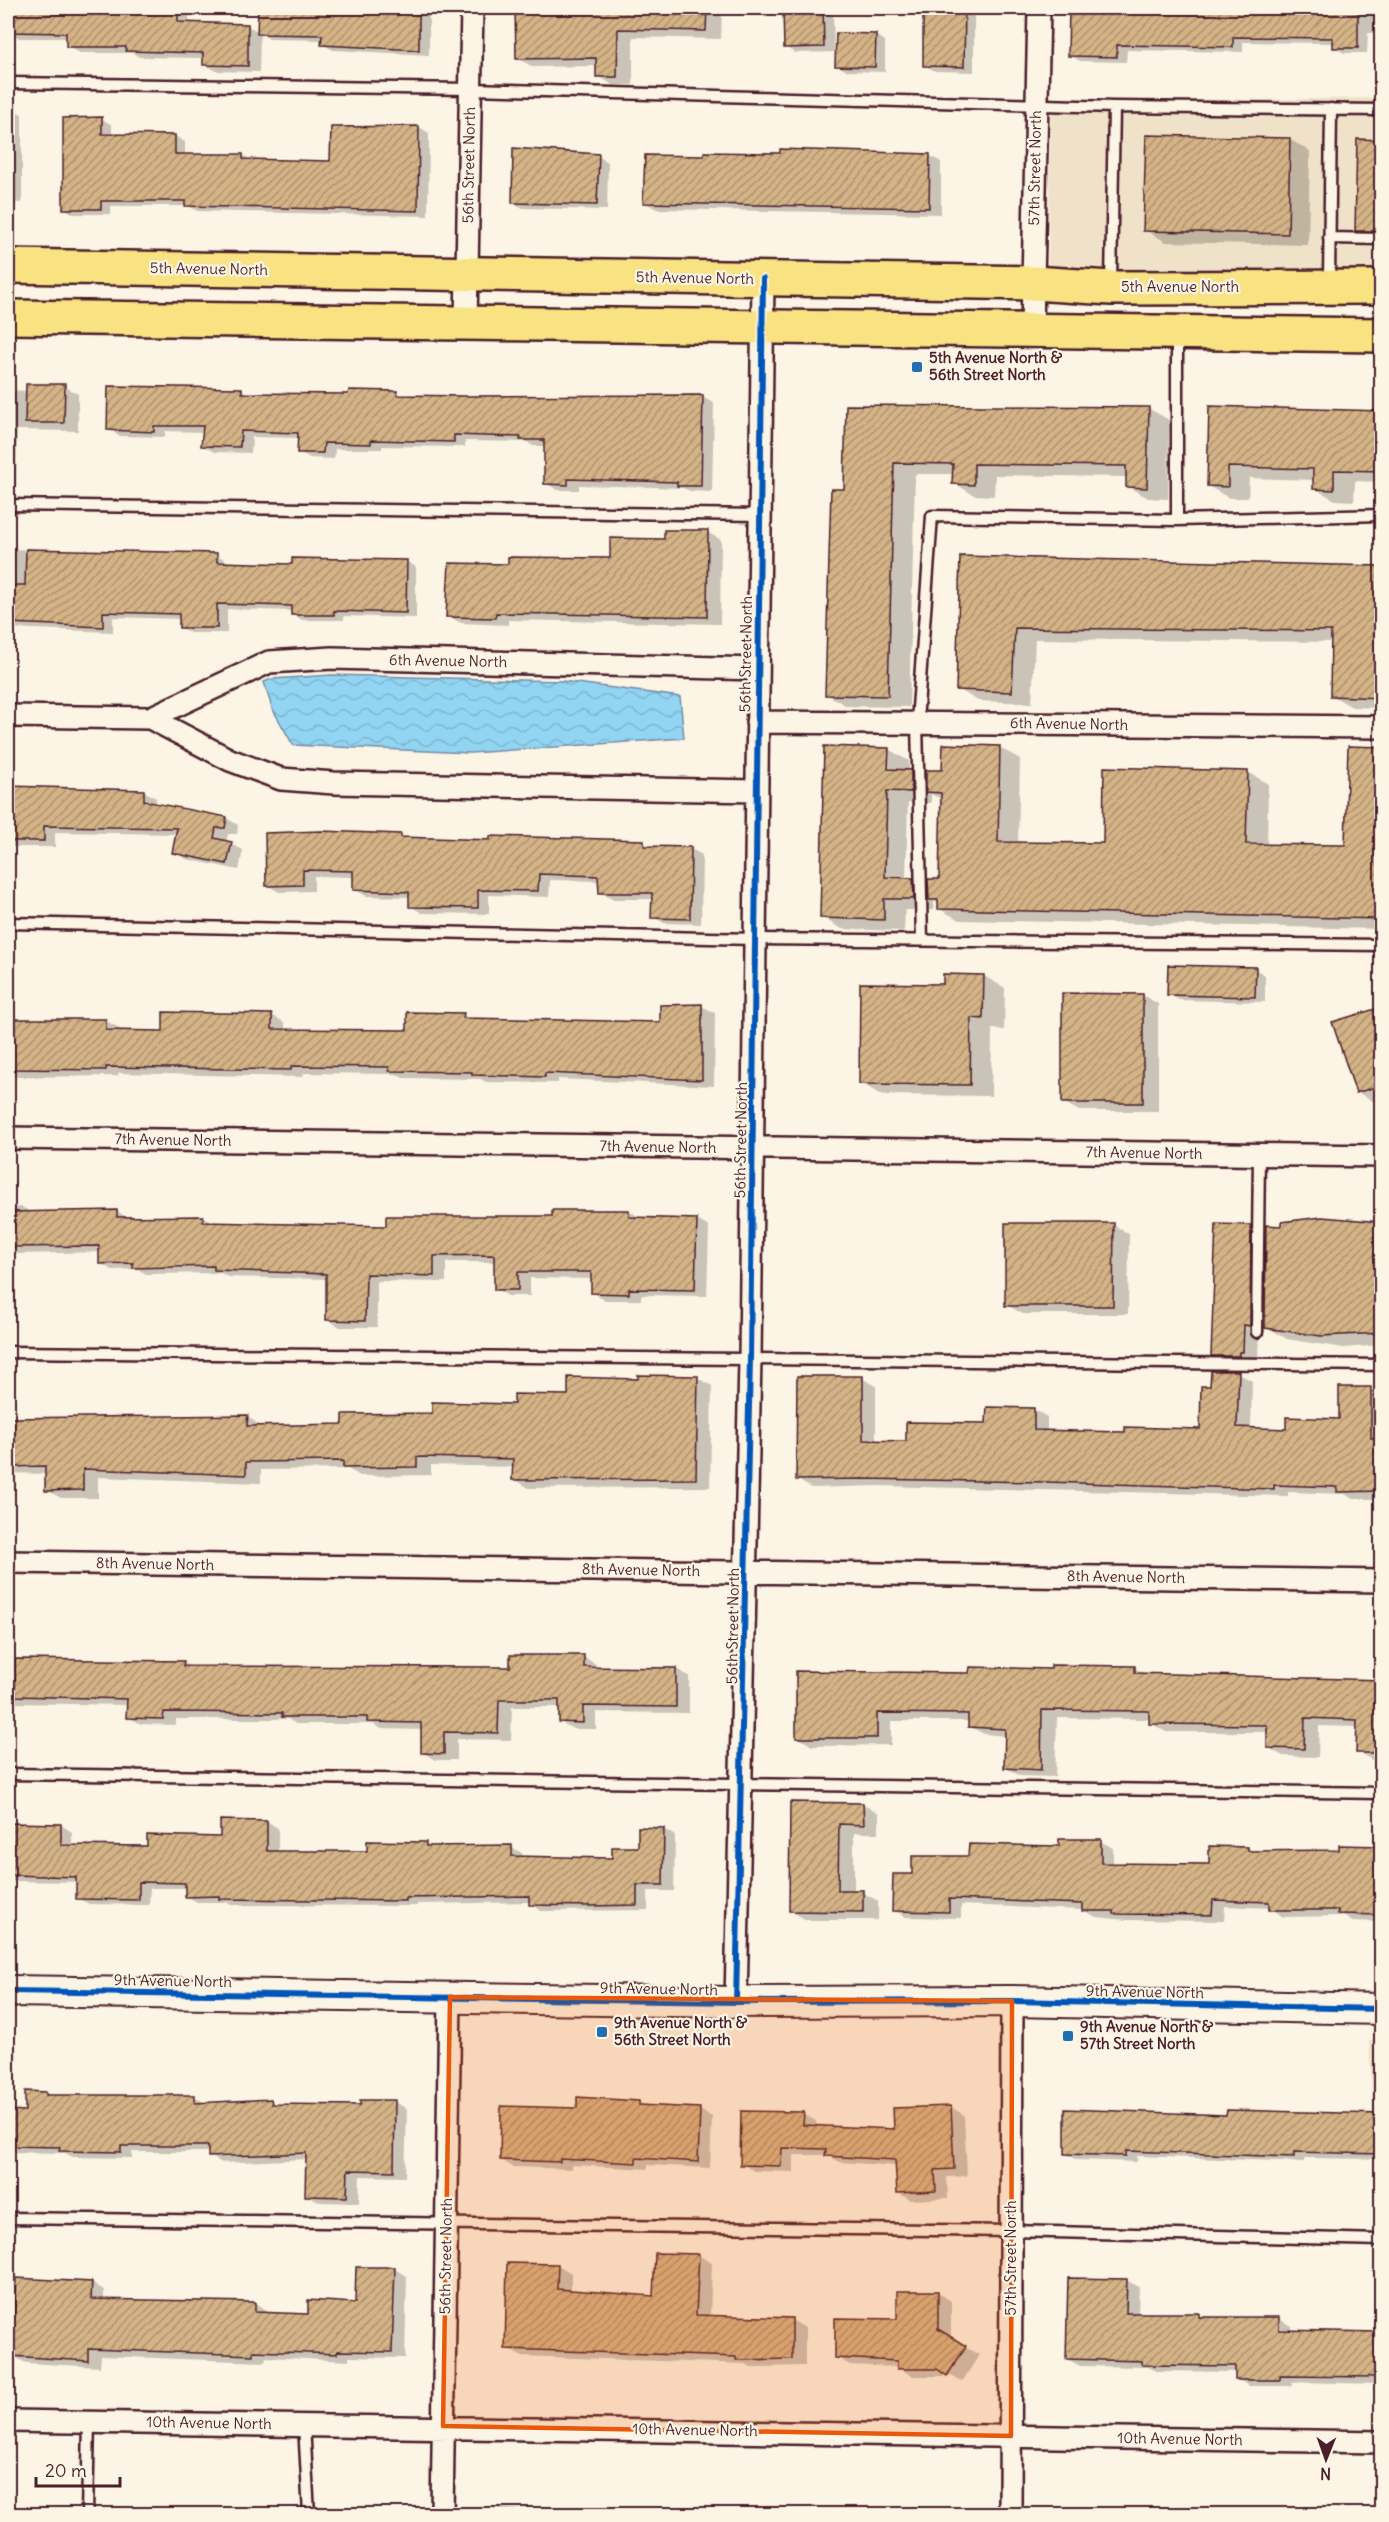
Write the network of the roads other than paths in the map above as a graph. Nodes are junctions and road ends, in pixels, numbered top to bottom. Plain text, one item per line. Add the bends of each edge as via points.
1 (472, 8) edge
2 (1039, 8) edge
3 (8, 83) edge
4 (471, 89) junction
5 (1037, 103) junction
6 (1114, 106) junction
7 (1331, 109) junction
8 (1382, 110) edge
9 (1329, 238) junction
10 (1382, 239) edge
11 (8, 266) edge
12 (467, 274) junction
13 (763, 279) junction
14 (1033, 284) junction
15 (1329, 286) junction
16 (1382, 287) edge
17 (1111, 288) junction
18 (8, 317) edge
19 (466, 323) junction
20 (763, 328) junction
21 (1032, 329) junction
22 (1177, 331) junction
23 (1382, 335) edge
24 (8, 505) edge
25 (760, 515) junction
26 (1382, 515) edge
27 (1177, 520) junction
28 (758, 669) junction
29 (8, 716) edge
30 (150, 718) junction
31 (757, 722) junction
32 (917, 722) junction
33 (1382, 727) edge
34 (757, 790) junction
35 (8, 924) edge
36 (755, 939) junction
37 (922, 940) junction
38 (1382, 945) edge
39 (8, 1138) edge
40 (753, 1148) junction
41 (1259, 1155) junction
42 (1382, 1156) edge
43 (1257, 1332) dead end
44 (8, 1352) edge
45 (750, 1359) junction
46 (1382, 1365) edge
47 (8, 1562) edge
48 (746, 1572) junction
49 (1382, 1581) edge
50 (8, 1774) edge
51 (741, 1785) junction
52 (1382, 1793) edge
53 (8, 1991) edge
54 (450, 1996) junction
55 (1012, 2001) junction
56 (736, 2002) junction
57 (1382, 2009) edge
58 (8, 2218) edge
59 (446, 2226) junction
60 (1011, 2231) junction
61 (1382, 2240) edge
62 (8, 2421) edge
63 (89, 2422) junction
64 (304, 2425) junction
65 (443, 2426) junction
66 (1011, 2436) junction
67 (1382, 2442) edge
68 (87, 2514) edge
69 (309, 2514) edge
70 (442, 2514) edge
71 (1010, 2514) edge

1 - 4 street, 56th Street North
2 - 5 street, 57th Street North
3 - 4 lane
4 - 5 lane
4 - 12 street, 56th Street North
5 - 6 lane
5 - 14 street, 57th Street North
6 - 7 lane
6 - 17 lane
7 - 8 lane
7 - 9 lane
9 - 10 lane
9 - 15 lane
11 - 12 main road, 5th Avenue North
12 - 13 main road, 5th Avenue North
12 - 19 street, 56th Street North
13 - 14 main road, 5th Avenue North
13 - 20 street, 56th Street North
14 - 17 main road, 5th Avenue North
14 - 21 street, 57th Street North
15 - 16 main road, 5th Avenue North
15 - 17 main road, 5th Avenue North
18 - 19 main road
19 - 20 main road
20 - 21 main road
20 - 25 street, 56th Street North
21 - 22 main road
22 - 23 main road
22 - 27 lane
24 - 25 lane
25 - 28 street, 56th Street North
26 - 27 lane
27 - 32 lane via 932,516
28 - 30 street, 6th Avenue North via 332,658 269,662
28 - 31 street, 56th Street North
29 - 30 street, 6th Avenue North
30 - 34 street, 6th Avenue North via 230,760 281,779
31 - 32 street, 6th Avenue North
31 - 34 street, 56th Street North
32 - 33 street, 6th Avenue North
32 - 37 lane
34 - 36 street, 56th Street North
35 - 36 lane
36 - 37 lane
36 - 40 street, 56th Street North
37 - 38 lane
39 - 40 street, 7th Avenue North
40 - 41 street, 7th Avenue North
40 - 45 street, 56th Street North
41 - 42 street, 7th Avenue North
41 - 43 lane
44 - 45 lane
45 - 46 lane
45 - 48 street, 56th Street North
47 - 48 street, 8th Avenue North
48 - 49 street, 8th Avenue North
48 - 51 street, 56th Street North
50 - 51 lane
51 - 52 lane
51 - 56 street, 56th Street North
53 - 54 street, 9th Avenue North
54 - 56 street, 9th Avenue North
54 - 59 street, 56th Street North
55 - 56 street, 9th Avenue North
55 - 57 street, 9th Avenue North
55 - 60 street, 57th Street North
58 - 59 lane
59 - 60 lane
59 - 65 street, 56th Street North
60 - 61 lane
60 - 66 street, 57th Street North
62 - 63 street, 10th Avenue North
63 - 64 street, 10th Avenue North
63 - 68 lane
64 - 65 street, 10th Avenue North
64 - 69 lane
65 - 66 street, 10th Avenue North
65 - 70 street, 56th Street North
66 - 67 street, 10th Avenue North
66 - 71 street, 57th Street North

